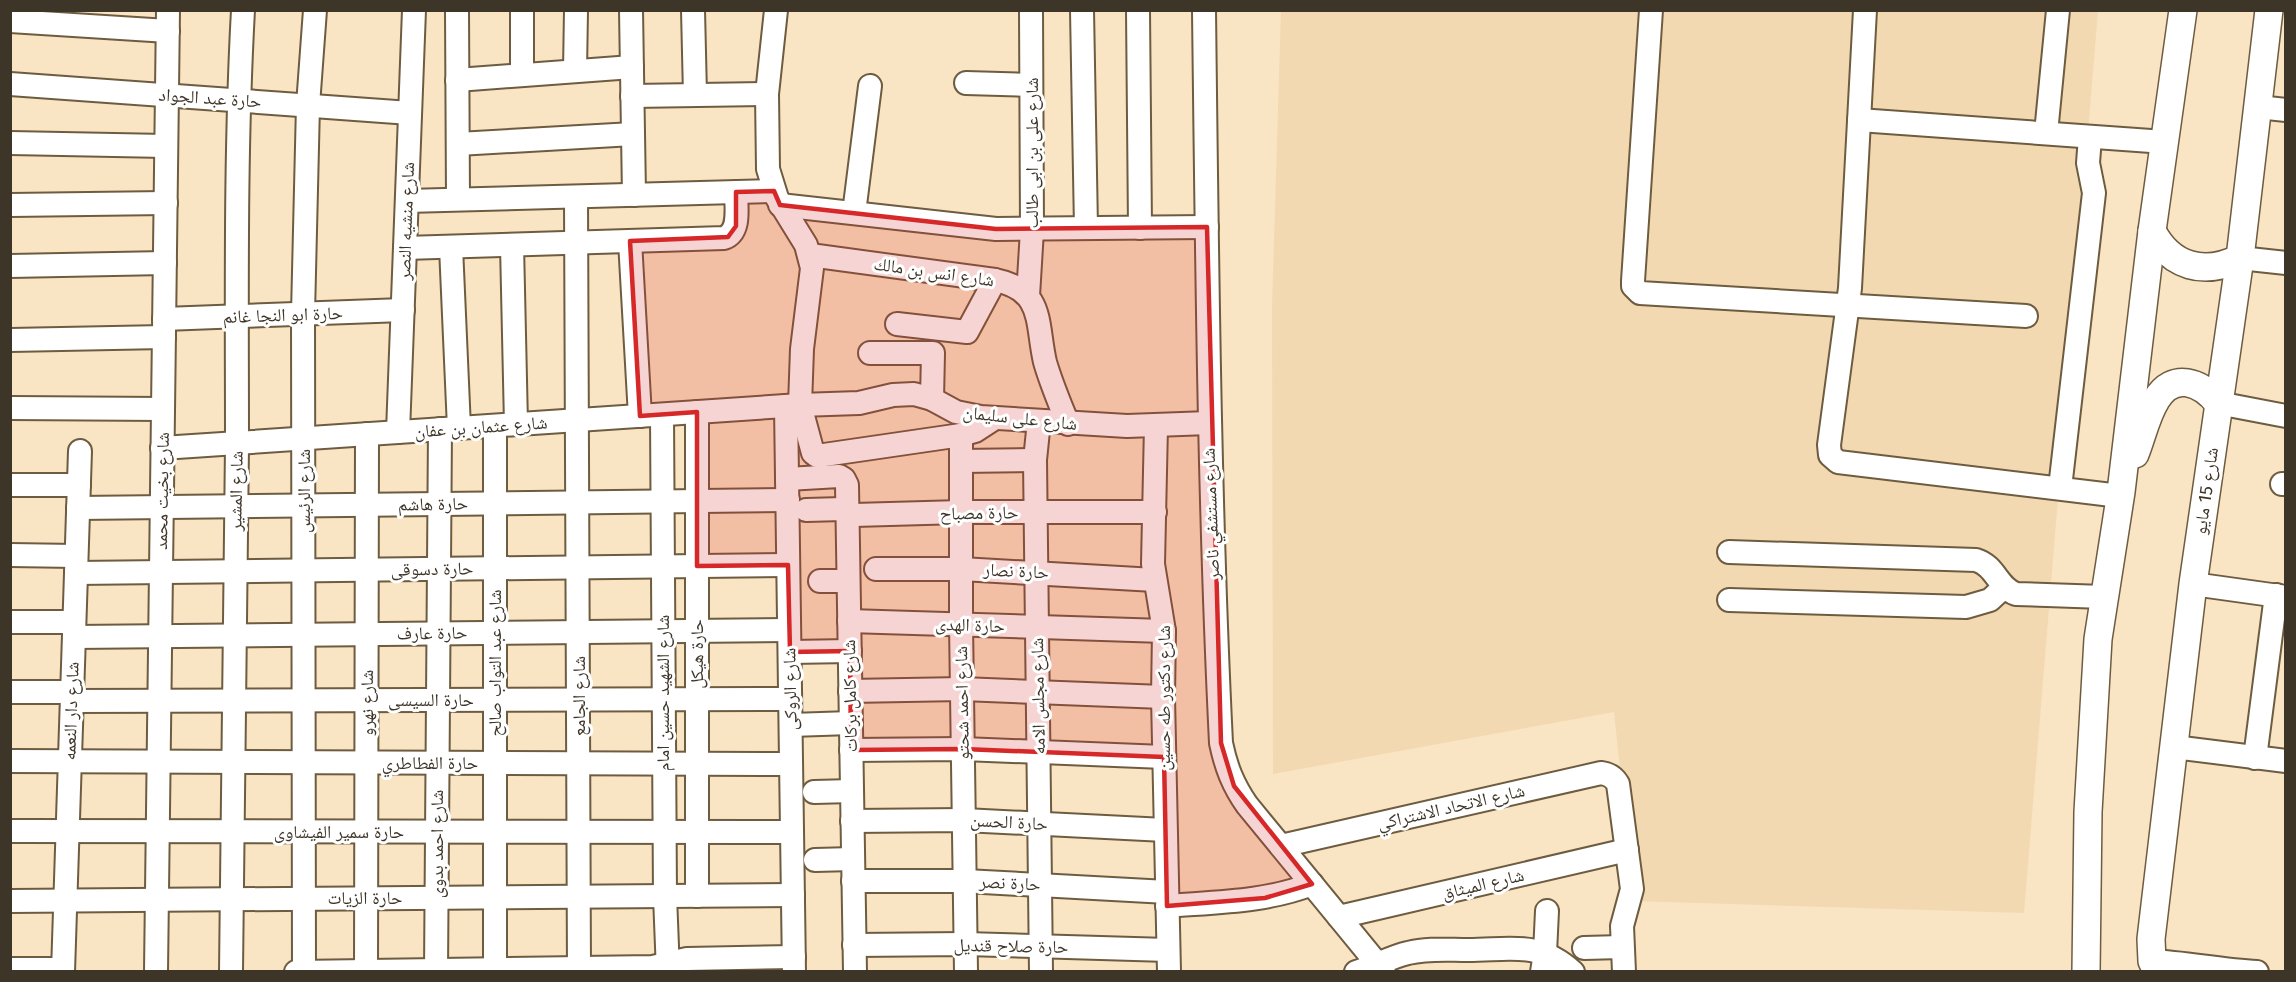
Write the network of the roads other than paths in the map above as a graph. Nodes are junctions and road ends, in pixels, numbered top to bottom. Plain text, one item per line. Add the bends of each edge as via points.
1 (243, 10) edge
2 (315, 10) edge
3 (414, 10) edge
4 (457, 10) edge
5 (522, 10) edge
6 (576, 10) edge
7 (631, 10) edge
8 (693, 10) edge
9 (776, 10) edge
10 (1031, 10) edge
11 (1082, 10) edge
12 (1138, 10) edge
13 (1204, 10) edge
14 (1651, 10) edge
15 (1865, 10) edge
16 (2058, 10) edge
17 (2183, 10) edge
18 (2269, 10) edge
19 (10, 21) edge
20 (168, 21) edge
21 (632, 67) junction
22 (575, 71) junction
23 (522, 75) junction
24 (457, 80) junction
25 (966, 83) dead end
26 (10, 84) edge
27 (1031, 85) junction
28 (870, 86) dead end
29 (767, 94) junction
30 (167, 95) junction
31 (695, 95) junction
32 (632, 96) junction
33 (238, 100) junction
34 (308, 105) junction
35 (2258, 107) junction
36 (2286, 110) edge
37 (410, 113) junction
38 (1859, 120) junction
39 (2046, 133) junction
40 (633, 134) junction
41 (2090, 137) junction
42 (2165, 142) junction
43 (10, 143) edge
44 (458, 144) junction
45 (166, 146) junction
46 (736, 192) junction
47 (634, 195) junction
48 (576, 197) junction
49 (777, 198) junction
50 (458, 200) junction
51 (407, 201) junction
52 (166, 203) junction
53 (10, 205) edge
54 (854, 213) junction
55 (1207, 227) junction
56 (1086, 228) junction
57 (1140, 228) junction
58 (1032, 230) junction
59 (2152, 231) junction
60 (630, 241) junction
61 (576, 243) junction
62 (512, 245) junction
63 (451, 247) junction
64 (405, 248) junction
65 (810, 255) junction
66 (2240, 258) junction
67 (165, 263) junction
68 (2286, 263) edge
69 (10, 266) edge
70 (995, 280) junction
71 (1028, 296) junction
72 (1848, 306) junction
73 (403, 310) junction
74 (303, 314) junction
75 (235, 316) junction
76 (2026, 316) dead end
77 (897, 324) dead end
78 (164, 328) junction
79 (10, 340) edge
80 (870, 353) dead end
81 (932, 399) junction
82 (2218, 403) junction
83 (793, 406) junction
84 (10, 408) edge
85 (163, 409) junction
86 (697, 412) junction
87 (651, 415) junction
88 (2286, 416) edge
89 (994, 418) junction
90 (578, 420) junction
91 (1040, 421) junction
92 (1209, 423) junction
93 (1068, 424) junction
94 (506, 425) junction
95 (1156, 426) junction
96 (449, 429) junction
97 (398, 432) junction
98 (368, 434) junction
99 (961, 435) junction
100 (304, 439) junction
101 (237, 443) junction
102 (162, 448) junction
103 (80, 451) dead end
104 (1035, 460) junction
105 (961, 461) junction
106 (10, 485) edge
107 (78, 485) junction
108 (2060, 488) junction
109 (2120, 494) junction
110 (794, 497) junction
111 (663, 501) junction
112 (697, 501) junction
113 (578, 502) junction
114 (495, 503) junction
115 (439, 504) junction
116 (367, 505) junction
117 (236, 506) junction
118 (304, 506) junction
119 (162, 507) junction
120 (78, 508) junction
121 (847, 510) junction
122 (961, 512) junction
123 (1036, 512) junction
124 (1155, 512) junction
125 (1729, 552) dead end
126 (10, 555) edge
127 (76, 564) junction
128 (789, 565) junction
129 (663, 566) junction
130 (697, 566) junction
131 (579, 567) junction
132 (439, 568) junction
133 (495, 568) junction
134 (367, 569) junction
135 (876, 569) dead end
136 (961, 569) junction
137 (304, 570) junction
138 (236, 571) junction
139 (161, 572) junction
140 (1037, 572) junction
141 (1155, 580) junction
142 (820, 581) dead end
143 (848, 581) junction
144 (2193, 585) junction
145 (2004, 587) junction
146 (2281, 596) edge
147 (2104, 597) junction
148 (1729, 600) dead end
149 (849, 621) junction
150 (10, 622) edge
151 (961, 624) junction
152 (1037, 627) junction
153 (74, 629) junction
154 (789, 630) junction
155 (663, 631) junction
156 (697, 631) junction
157 (1164, 631) junction
158 (579, 632) junction
159 (438, 633) junction
160 (495, 633) junction
161 (367, 634) junction
162 (235, 635) junction
163 (304, 635) junction
164 (160, 636) junction
165 (850, 651) junction
166 (790, 652) junction
167 (2276, 677) edge
168 (962, 689) junction
169 (850, 691) junction
170 (10, 692) edge
171 (1038, 692) junction
172 (72, 697) junction
173 (1162, 697) junction
174 (579, 699) junction
175 (663, 699) junction
176 (697, 699) junction
177 (790, 699) junction
178 (304, 700) junction
179 (367, 700) junction
180 (438, 700) junction
181 (495, 700) junction
182 (159, 701) junction
183 (234, 701) junction
184 (851, 723) junction
185 (791, 725) junction
186 (2174, 747) junction
187 (963, 749) junction
188 (851, 750) junction
189 (1039, 752) junction
190 (1164, 757) junction
191 (2255, 758) junction
192 (10, 761) edge
193 (69, 761) junction
194 (158, 761) junction
195 (2286, 761) edge
196 (233, 762) junction
197 (304, 762) junction
198 (366, 762) junction
199 (437, 763) junction
200 (495, 763) junction
201 (579, 763) junction
202 (663, 764) junction
203 (697, 764) junction
204 (791, 764) junction
205 (852, 791) junction
206 (814, 792) dead end
207 (964, 820) junction
208 (852, 821) junction
209 (1040, 824) junction
210 (1166, 830) junction
211 (10, 831) edge
212 (67, 831) junction
213 (158, 831) junction
214 (232, 832) junction
215 (304, 832) junction
216 (366, 832) junction
217 (437, 832) junction
218 (495, 832) junction
219 (579, 832) junction
220 (664, 832) junction
221 (697, 832) junction
222 (792, 832) junction
223 (1281, 846) junction
224 (1627, 850) junction
225 (815, 860) dead end
226 (853, 870) junction
227 (965, 880) junction
228 (1312, 884) junction
229 (1040, 885) junction
230 (793, 895) junction
231 (665, 896) junction
232 (697, 896) junction
233 (495, 897) junction
234 (579, 897) junction
235 (366, 898) junction
236 (436, 898) junction
237 (231, 899) junction
238 (304, 899) junction
239 (1167, 899) junction
240 (65, 900) junction
241 (157, 900) junction
242 (10, 901) edge
243 (1547, 911) dead end
244 (1339, 917) junction
245 (966, 944) junction
246 (854, 945) junction
247 (1041, 946) junction
248 (1622, 947) junction
249 (1584, 948) dead end
250 (1169, 961) edge
251 (1465, 961) edge
252 (1543, 962) edge
253 (794, 964) edge
254 (2155, 967) edge
255 (668, 968) edge
256 (1375, 968) edge
257 (10, 969) edge
258 (63, 970) edge
259 (495, 970) edge
260 (579, 970) edge
261 (304, 971) edge
262 (366, 971) edge
263 (436, 971) edge
264 (156, 972) edge
265 (231, 972) edge
266 (296, 972) edge
267 (855, 972) edge
268 (966, 972) edge
269 (1041, 972) edge
270 (1572, 972) edge
271 (1624, 972) edge
272 (2086, 972) edge
273 (2257, 972) edge

1 - 33 street, شارع المشير
2 - 34 street, شارع الرئيس
3 - 37 street, شارع منشيه النصر
4 - 24 street
5 - 23 street
6 - 22 street
7 - 21 street
8 - 31 street
9 - 29 street
10 - 27 street, شارع على بن ابى طالب
11 - 56 street
12 - 57 street
13 - 55 street, شارع مستشفي ناصر
14 - 72 street via 1633,281 1636,290 1644,295
15 - 38 street
16 - 39 street
17 - 42 main road
18 - 35 main road, شارع 15 مايو
19 - 20 street
20 - 30 street, شارع بخيت محمد
21 - 22 street
21 - 32 street
22 - 23 street
23 - 24 street
24 - 44 street
25 - 27 street
26 - 30 street, حارة عبد الجواد
27 - 58 street, شارع على بن ابى طالب
28 - 54 street
29 - 31 street
29 - 49 street via 768,169
30 - 33 street, حارة عبد الجواد
30 - 45 street, شارع بخيت محمد
31 - 32 street
32 - 40 street
33 - 34 street, حارة عبد الجواد
33 - 75 street, شارع المشير
34 - 37 street, حارة عبد الجواد
34 - 74 street, شارع الرئيس
35 - 36 street
35 - 66 main road, شارع 15 مايو
37 - 51 street, شارع منشيه النصر
38 - 39 street
38 - 72 street
39 - 41 street
40 - 44 street
40 - 47 street
41 - 42 street
41 - 108 street via 2088,163 2094,193
42 - 59 main road
43 - 45 street
44 - 50 street
45 - 52 street, شارع بخيت محمد
46 - 47 street
46 - 49 street
46 - 60 street via 736,226 728,237
47 - 48 street
48 - 50 street
48 - 61 street, شارع الجامع
49 - 54 street
49 - 65 street
50 - 51 street
51 - 64 street, شارع منشيه النصر
52 - 53 street
52 - 67 street, شارع بخيت محمد
54 - 58 street
55 - 57 street
55 - 92 street, شارع مستشفي ناصر
56 - 57 street
56 - 58 street
58 - 71 street, شارع على بن ابى طالب
59 - 66 main road via 2164,249 2192,266 2217,267
59 - 109 main road
60 - 61 street
60 - 87 street, شارع الشهيد حسين امام
61 - 62 street
61 - 90 street, شارع الجامع
62 - 63 street
62 - 94 street, شارع عبد التواب صالح
63 - 64 street
63 - 96 street, شارع احمد بدوى
64 - 73 street, شارع منشيه النصر
65 - 70 street, شارع انس بن مالك
65 - 83 street via 812,281
66 - 68 street
66 - 82 main road, شارع 15 مايو
67 - 69 street
67 - 78 street, شارع بخيت محمد
70 - 71 street, شارع انس بن مالك via 1013,285
70 - 77 street via 967,332
71 - 93 street via 1037,311 1048,372
72 - 76 street
72 - 108 street via 1829,445 1834,459
73 - 74 street, حارة ابو النجا غانم
73 - 97 street, شارع منشيه النصر
74 - 75 street, حارة ابو النجا غانم
74 - 100 street, شارع الرئيس
75 - 78 street, حارة ابو النجا غانم
75 - 101 street, شارع المشير
78 - 79 street, حارة ابو النجا غانم
78 - 85 street, شارع بخيت محمد
80 - 81 street via 933,353
81 - 83 street, شارع على سليمان via 904,394 859,403
81 - 89 street, شارع على سليمان via 956,412
82 - 88 street
82 - 109 main road via 2200,386 2188,382 2164,390 2156,400
82 - 144 main road, شارع 15 مايو
83 - 86 street, شارع عثمان بن عفان
83 - 99 street via 816,456
83 - 110 street, شارع الروكى
84 - 85 street
85 - 102 street, شارع بخيت محمد
86 - 87 street, شارع عثمان بن عفان
86 - 112 street, حارة هيكل
87 - 90 street, شارع عثمان بن عفان
87 - 111 street, شارع الشهيد حسين امام
89 - 91 street, شارع على سليمان
89 - 99 street
90 - 94 street, شارع عثمان بن عفان
90 - 113 street, شارع الجامع
91 - 93 street, شارع على سليمان
91 - 104 street, شارع مجلس الامه
92 - 95 street, شارع على سليمان
92 - 223 street, شارع مستشفي ناصر via 1221,743 1234,786
93 - 95 street, شارع على سليمان
94 - 96 street, شارع عثمان بن عفان
94 - 114 street, شارع عبد التواب صالح
95 - 124 street, شارع دكتور طه حسين
96 - 97 street, شارع عثمان بن عفان
96 - 115 street, شارع احمد بدوى
97 - 98 street, شارع عثمان بن عفان
98 - 100 street, شارع عثمان بن عفان
98 - 116 street, شارع نهرو
99 - 105 street, شارع احمد شحتو
100 - 101 street, شارع عثمان بن عفان
100 - 118 street, شارع الرئيس
101 - 102 street, شارع عثمان بن عفان
101 - 117 street, شارع المشير
102 - 119 street, شارع بخيت محمد
103 - 107 street, شارع دار النعمه
104 - 105 street
104 - 123 street, شارع مجلس الامه
105 - 122 street, شارع احمد شحتو
106 - 107 street
107 - 120 street, شارع دار النعمه
108 - 109 street
109 - 147 main road
110 - 112 street, حارة هاشم
110 - 121 street, حارة مصباح
110 - 121 street, شارع كامل بركات via 842,477 847,485
110 - 128 street, شارع الروكى
111 - 112 street, حارة هاشم
111 - 113 street, حارة هاشم
111 - 129 street, شارع الشهيد حسين امام
112 - 130 street, حارة هيكل
113 - 114 street, حارة هاشم
113 - 131 street, شارع الجامع
114 - 115 street, حارة هاشم
114 - 133 street, شارع عبد التواب صالح
115 - 116 street, حارة هاشم
115 - 132 street, شارع احمد بدوى
116 - 118 street, حارة هاشم
116 - 134 street, شارع نهرو
117 - 118 street, حارة هاشم
117 - 119 street, حارة هاشم
117 - 138 street, شارع المشير
118 - 137 street, شارع الرئيس
119 - 120 street, حارة هاشم
119 - 139 street, شارع بخيت محمد
120 - 127 street, شارع دار النعمه
121 - 122 street, حارة مصباح via 854,515
121 - 143 street, شارع كامل بركات
122 - 123 street, حارة مصباح
122 - 136 street, شارع احمد شحتو
123 - 124 street, حارة مصباح
123 - 140 street, شارع مجلس الامه
124 - 141 street, شارع دكتور طه حسين
125 - 145 street via 1976,560 1988,565
126 - 127 street, حارة دسوقى
127 - 139 street, حارة دسوقى
127 - 153 street, شارع دار النعمه
128 - 130 street, حارة دسوقى
128 - 154 street, شارع الروكى
129 - 130 street, حارة دسوقى
129 - 131 street, حارة دسوقى
129 - 155 street, شارع الشهيد حسين امام
130 - 156 street, حارة هيكل
131 - 133 street, حارة دسوقى
131 - 158 street, شارع الجامع
132 - 133 street, حارة دسوقى
132 - 134 street, حارة دسوقى
132 - 159 street, شارع احمد بدوى
133 - 160 street, شارع عبد التواب صالح
134 - 137 street, حارة دسوقى
134 - 161 street, شارع نهرو
135 - 136 street, حارة نصار
136 - 140 street, حارة نصار
136 - 151 street, شارع احمد شحتو
137 - 138 street, حارة دسوقى
137 - 163 street, شارع الرئيس
138 - 139 street, حارة دسوقى
138 - 162 street, شارع المشير
139 - 164 street, شارع بخيت محمد
140 - 141 street, حارة نصار
140 - 152 street, شارع مجلس الامه
141 - 157 street, شارع دكتور طه حسين
142 - 143 street
143 - 149 street, شارع كامل بركات
144 - 146 street
144 - 186 main road, شارع 15 مايو
145 - 147 street via 2016,594
145 - 148 street via 1990,600 1966,607
146 - 167 street
147 - 272 main road via 2092,723
149 - 151 street, حارة الهدى
149 - 165 street, شارع كامل بركات
150 - 153 street, حارة عارف
151 - 152 street, حارة الهدى
151 - 168 street, شارع احمد شحتو
152 - 157 street, حارة الهدى
152 - 171 street, شارع مجلس الامه
153 - 164 street, حارة عارف
153 - 172 street, شارع دار النعمه
154 - 156 street, حارة عارف
154 - 166 street, شارع الروكى
155 - 156 street, حارة عارف
155 - 158 street, حارة عارف
155 - 175 street, شارع الشهيد حسين امام
156 - 176 street, حارة هيكل
157 - 173 street, شارع دكتور طه حسين
158 - 160 street, حارة عارف
158 - 174 street, شارع الجامع
159 - 160 street, حارة عارف
159 - 161 street, حارة عارف
159 - 180 street, شارع احمد بدوى
160 - 181 street, شارع عبد التواب صالح
161 - 163 street, حارة عارف
161 - 179 street, شارع نهرو
162 - 163 street, حارة عارف
162 - 164 street, حارة عارف
162 - 183 street, شارع المشير
163 - 178 street, شارع الرئيس
164 - 182 street, شارع بخيت محمد
165 - 166 street
165 - 169 street, شارع كامل بركات
166 - 177 street, شارع الروكى
167 - 191 street
168 - 169 street
168 - 171 street
168 - 187 street, شارع احمد شحتو
169 - 184 street, شارع كامل بركات
170 - 172 street, حارة السيسى
171 - 173 street
171 - 189 street, شارع مجلس الامه
172 - 182 street, حارة السيسى
172 - 193 street, شارع دار النعمه
173 - 190 street, شارع دكتور طه حسين
174 - 175 street, حارة السيسى
174 - 181 street, حارة السيسى
174 - 201 street, شارع الجامع
175 - 176 street, حارة السيسى
175 - 202 street, شارع الشهيد حسين امام
176 - 177 street, حارة السيسى
176 - 203 street, حارة هيكل
177 - 185 street, شارع الروكى
178 - 179 street, حارة السيسى
178 - 183 street, حارة السيسى
178 - 197 street, شارع الرئيس
179 - 180 street, حارة السيسى
179 - 198 street, شارع نهرو
180 - 181 street, حارة السيسى
180 - 199 street, شارع احمد بدوى
181 - 200 street, شارع عبد التواب صالح
182 - 183 street, حارة السيسى
182 - 194 street, شارع بخيت محمد
183 - 196 street, شارع المشير
184 - 185 street
184 - 188 street, شارع كامل بركات
185 - 204 street, شارع الروكى
186 - 191 street
186 - 254 main road, شارع 15 مايو via 2151,939
187 - 188 street
187 - 189 street
187 - 207 street, شارع احمد شحتو
188 - 205 street, شارع كامل بركات
189 - 190 street
189 - 209 street, شارع مجلس الامه
190 - 210 street, شارع دكتور طه حسين
191 - 195 street
192 - 193 street, حارة الفطاطري
193 - 194 street, حارة الفطاطري
193 - 212 street, شارع دار النعمه
194 - 196 street, حارة الفطاطري
194 - 213 street, شارع بخيت محمد
196 - 197 street, حارة الفطاطري
196 - 214 street, شارع المشير
197 - 198 street, حارة الفطاطري
197 - 215 street, شارع الرئيس
198 - 199 street, حارة الفطاطري
198 - 216 street, شارع نهرو
199 - 200 street, حارة الفطاطري
199 - 217 street, شارع احمد بدوى
200 - 201 street, حارة الفطاطري
200 - 218 street, شارع عبد التواب صالح
201 - 202 street, حارة الفطاطري
201 - 219 street, شارع الجامع
202 - 203 street, حارة الفطاطري
202 - 220 street, شارع الشهيد حسين امام
203 - 204 street, حارة الفطاطري
203 - 221 street, حارة هيكل
204 - 222 street, شارع الروكى
205 - 206 street
205 - 208 street, شارع كامل بركات
207 - 208 street, حارة الحسن
207 - 209 street, حارة الحسن
207 - 227 street, شارع احمد شحتو
208 - 226 street, شارع كامل بركات
209 - 210 street, حارة الحسن
209 - 229 street, شارع مجلس الامه
210 - 239 street, شارع دكتور طه حسين
211 - 212 street, حارة سمير الفيشاوى
212 - 213 street, حارة سمير الفيشاوى
212 - 240 street, شارع دار النعمه
213 - 214 street, حارة سمير الفيشاوى
213 - 241 street, شارع بخيت محمد
214 - 215 street, حارة سمير الفيشاوى
214 - 237 street, شارع المشير
215 - 216 street, حارة سمير الفيشاوى
215 - 238 street, شارع الرئيس
216 - 217 street, حارة سمير الفيشاوى
216 - 235 street, شارع نهرو
217 - 218 street, حارة سمير الفيشاوى
217 - 236 street, شارع احمد بدوى
218 - 219 street, حارة سمير الفيشاوى
218 - 233 street, شارع عبد التواب صالح
219 - 220 street, حارة سمير الفيشاوى
219 - 234 street, شارع الجامع
220 - 221 street, حارة سمير الفيشاوى
220 - 231 street, شارع الشهيد حسين امام
221 - 222 street, حارة سمير الفيشاوى
221 - 232 street, حارة هيكل
222 - 230 street, شارع الروكى
223 - 224 street, شارع الاتحاد الاشتراكي via 1601,773 1618,784
223 - 228 street, شارع مستشفي ناصر
224 - 244 street, شارع الميثاق
224 - 248 street via 1632,889 1623,920
225 - 226 street, حارة نصر
226 - 227 street, حارة نصر
226 - 246 street, شارع كامل بركات
227 - 229 street, حارة نصر
227 - 245 street, شارع احمد شحتو
228 - 239 street, حارة نصر via 1265,898
228 - 244 street, شارع مستشفي ناصر
229 - 239 street, حارة نصر
229 - 247 street, شارع مجلس الامه
230 - 232 street, حارة الزيات
230 - 253 street, شارع الروكى
231 - 232 street, حارة الزيات
231 - 234 street, حارة الزيات
231 - 255 street, شارع الشهيد حسين امام
233 - 234 street, حارة الزيات
233 - 236 street, حارة الزيات
233 - 259 street, شارع عبد التواب صالح
234 - 260 street, شارع الجامع
235 - 236 street, حارة الزيات
235 - 238 street, حارة الزيات
235 - 262 street, شارع نهرو
236 - 263 street, شارع احمد بدوى
237 - 238 street, حارة الزيات
237 - 241 street, حارة الزيات
237 - 265 street, شارع المشير
238 - 261 street, شارع الرئيس
239 - 250 street, شارع دكتور طه حسين
240 - 241 street, حارة الزيات
240 - 242 street, حارة الزيات
240 - 258 street, شارع دار النعمه
241 - 264 street, شارع بخيت محمد
243 - 252 street
244 - 256 street, شارع مستشفي ناصر
245 - 246 street, حارة صلاح قنديل
245 - 247 street, حارة صلاح قنديل
245 - 268 street, شارع احمد شحتو
246 - 267 street, شارع كامل بركات
247 - 250 street, حارة صلاح قنديل
247 - 269 street, شارع مجلس الامه
248 - 249 street
248 - 271 street
251 - 252 street via 1518,947
251 - 256 street via 1422,950 1399,955
252 - 270 street via 1559,960
253 - 255 street via 687,959
254 - 273 street via 2184,963
255 - 260 street
257 - 258 street
259 - 260 street
259 - 263 street
261 - 262 street
261 - 266 street
262 - 263 street

